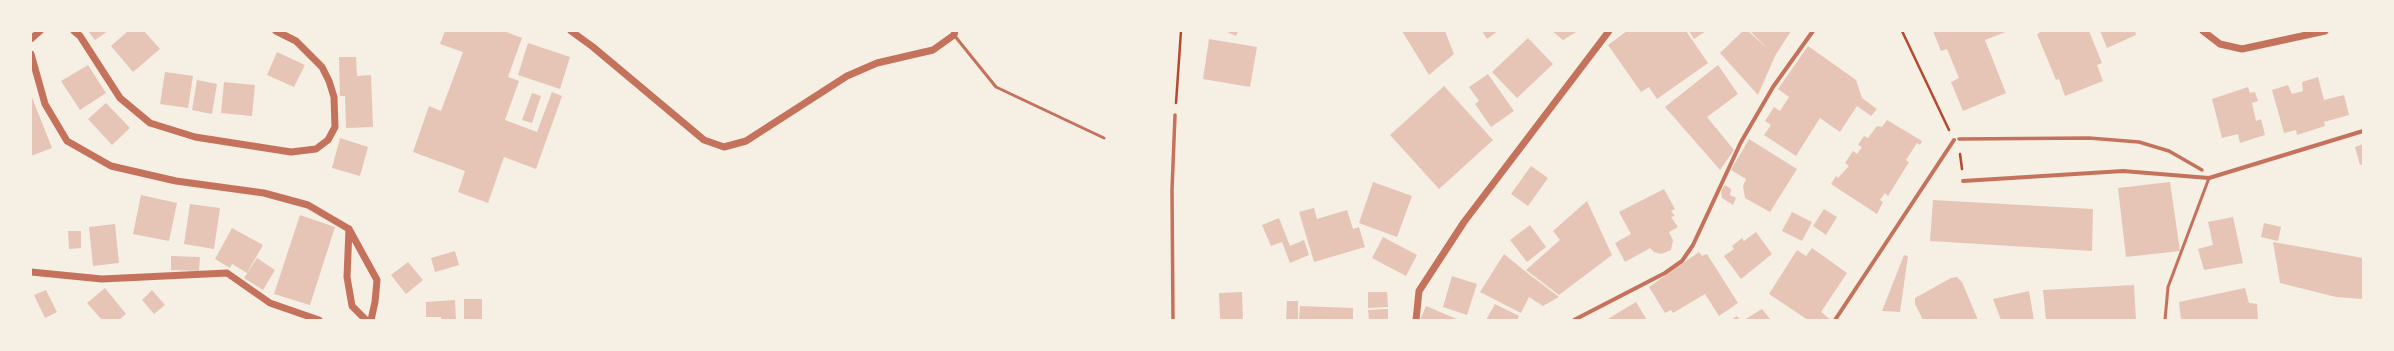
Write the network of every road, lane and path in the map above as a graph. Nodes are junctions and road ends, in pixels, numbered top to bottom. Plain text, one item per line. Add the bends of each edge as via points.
1 (40, 31) edge
2 (74, 31) edge
3 (276, 31) edge
4 (571, 31) edge
5 (1181, 31) edge
6 (1609, 31) edge
7 (1813, 31) edge
8 (1902, 31) edge
9 (2203, 31) edge
10 (2325, 31) edge
11 (955, 33) edge
12 (31, 39) edge
13 (31, 54) edge
14 (1175, 115) joint
15 (2363, 131) edge
16 (1104, 138) dead end
17 (1959, 139) joint
18 (1954, 140) joint
19 (2202, 170) dead end
20 (2209, 178) junction
21 (1963, 181) joint
22 (349, 229) junction
23 (31, 272) edge
24 (319, 320) edge
25 (366, 320) edge
26 (371, 320) edge
27 (1173, 320) edge
28 (1416, 320) edge
29 (1574, 320) edge
30 (1835, 320) edge
31 (2165, 320) edge

1 - 12 street
2 - 3 street via 80,36 120,98 150,123 195,137 291,152 316,149 328,140 335,127 334,96 329,81 322,67 296,42
4 - 11 street via 704,140 724,147 746,141 847,76 877,63 933,50
5 - 14 path
6 - 28 street via 1464,222 1419,291
7 - 29 street via 1773,87 1741,142 1693,245 1682,261 1665,273
8 - 18 path
9 - 10 street via 2220,44 2242,49
11 - 16 lane via 996,87
13 - 22 street via 45,104 67,141 111,166 176,181 264,194 308,205
14 - 27 street via 1172,190
15 - 20 street
17 - 19 street via 2089,138 2139,142 2169,151
17 - 21 path
18 - 30 street
20 - 21 street via 2123,171
20 - 31 lane via 2168,287
22 - 25 street via 347,278 352,306
22 - 26 street via 377,280
23 - 24 street via 102,279 227,273 270,303

